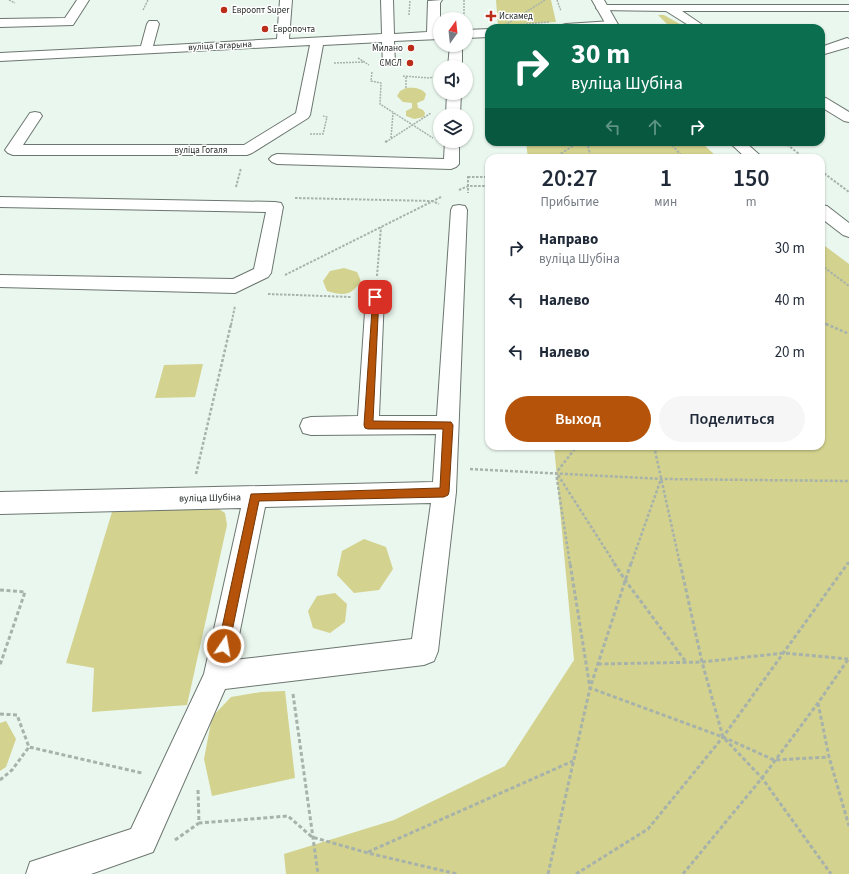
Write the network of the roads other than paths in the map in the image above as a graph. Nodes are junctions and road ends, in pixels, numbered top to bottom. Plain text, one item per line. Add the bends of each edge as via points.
1 (83, 0) edge
2 (286, 0) edge
3 (387, 0) edge
4 (436, 0) edge
5 (600, 4) edge
6 (700, 4) edge
7 (667, 7) junction
8 (849, 8) edge
9 (435, 12) edge
10 (69, 22) junction
11 (0, 23) edge
12 (153, 24) dead end
13 (611, 24) edge
14 (695, 24) edge
15 (708, 24) edge
16 (485, 31) edge
17 (473, 33) edge
18 (433, 35) edge
19 (388, 38) junction
20 (317, 41) junction
21 (283, 43) junction
22 (849, 43) edge
23 (146, 50) junction
24 (825, 50) edge
25 (48, 55) junction
26 (0, 57) edge
27 (389, 63) road end
28 (825, 103) edge
29 (303, 115) junction
30 (35, 116) dead end
31 (849, 118) edge
32 (300, 134) dead end
33 (741, 146) edge
34 (452, 148) edge
35 (750, 154) edge
36 (277, 159) dead end
37 (460, 198) road end
38 (0, 202) edge
39 (825, 213) edge
40 (849, 231) edge
41 (0, 281) edge
42 (375, 297) road end
43 (368, 425) junction
44 (448, 425) junction
45 (311, 426) dead end
46 (444, 492) junction
47 (255, 497) junction
48 (0, 503) edge
49 (217, 676) junction
50 (42, 874) edge

1 - 10 street
2 - 21 street
3 - 19 street
4 - 9 street
5 - 7 street
5 - 13 street
6 - 7 street
6 - 8 street
6 - 15 street
7 - 14 street
10 - 11 street
10 - 25 street
12 - 23 street
16 - 17 street
18 - 19 street, вуліца Гагарына
19 - 20 street, вуліца Гагарына
19 - 27 street
20 - 21 street, вуліца Гагарына
20 - 29 street
21 - 23 street, вуліца Гагарына
22 - 24 street
23 - 25 street, вуліца Гагарына
25 - 26 street, вуліца Гагарына
28 - 31 street
29 - 30 street, вуліца Гогаля via 247,150 14,150
29 - 32 street
33 - 35 street
34 - 36 street via 451,164
37 - 44 street
38 - 41 street via 275,207 262,273 235,286
39 - 40 street
42 - 43 street
43 - 44 street
43 - 45 street
44 - 46 street
46 - 47 street, вуліца Шубіна
46 - 49 street via 424,650
47 - 48 street, вуліца Шубіна
47 - 49 street
49 - 50 street via 142,841

